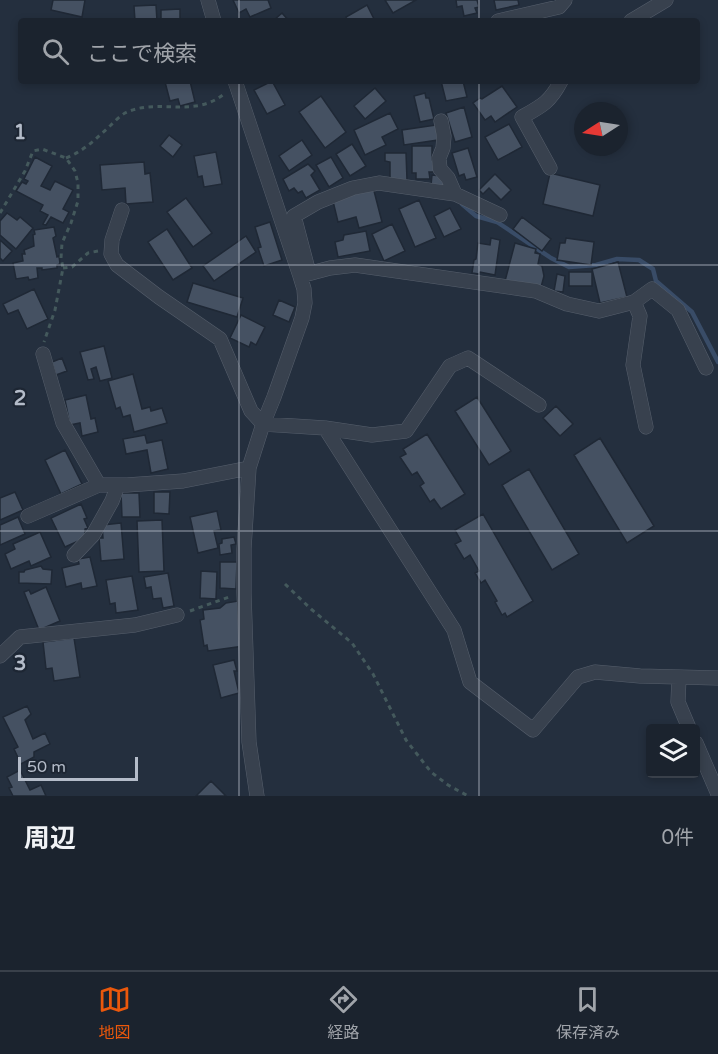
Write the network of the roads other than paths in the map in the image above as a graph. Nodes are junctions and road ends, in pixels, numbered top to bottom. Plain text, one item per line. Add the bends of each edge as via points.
1 (666, 0) edge
2 (210, 1) edge
3 (562, 10) edge
4 (213, 18) edge
5 (515, 18) edge
6 (636, 18) edge
7 (239, 84) edge
8 (560, 84) edge
9 (441, 121) dead end
10 (550, 168) dead end
11 (455, 194) junction
12 (123, 210) dead end
13 (500, 215) dead end
14 (305, 274) junction
15 (634, 302) junction
16 (44, 354) road end
17 (706, 368) dead end
18 (539, 405) dead end
19 (263, 424) junction
20 (646, 427) dead end
21 (325, 428) junction
22 (249, 468) junction
23 (99, 485) junction
24 (118, 485) junction
25 (28, 516) dead end
26 (74, 555) dead end
27 (177, 615) road end
28 (0, 656) edge
29 (679, 677) junction
30 (718, 678) edge
31 (687, 724) edge
32 (700, 752) edge
33 (718, 794) edge
34 (257, 796) edge

1 - 6 street
2 - 4 street
3 - 5 street
7 - 14 street
8 - 10 street via 543,106 522,117
9 - 11 street via 444,136 440,169
11 - 13 street
11 - 14 street via 379,183 318,202 294,216
12 - 19 street via 112,240 111,254 117,265 219,339 251,411
14 - 15 street via 355,265 537,291 567,304 599,311
14 - 19 street via 302,318
15 - 17 street via 652,289 678,310
15 - 20 street via 640,316 633,365
16 - 23 street via 63,423
18 - 21 street via 468,358 450,366 406,431 372,435
19 - 21 street
19 - 22 street
21 - 29 street via 454,630 470,682 533,730 578,677 595,672
22 - 24 street via 183,481
22 - 34 street via 244,592 249,742
23 - 24 street
23 - 25 street
24 - 26 street via 93,535
27 - 28 street via 135,625 20,637
29 - 30 street
29 - 31 street via 678,702
32 - 33 street

